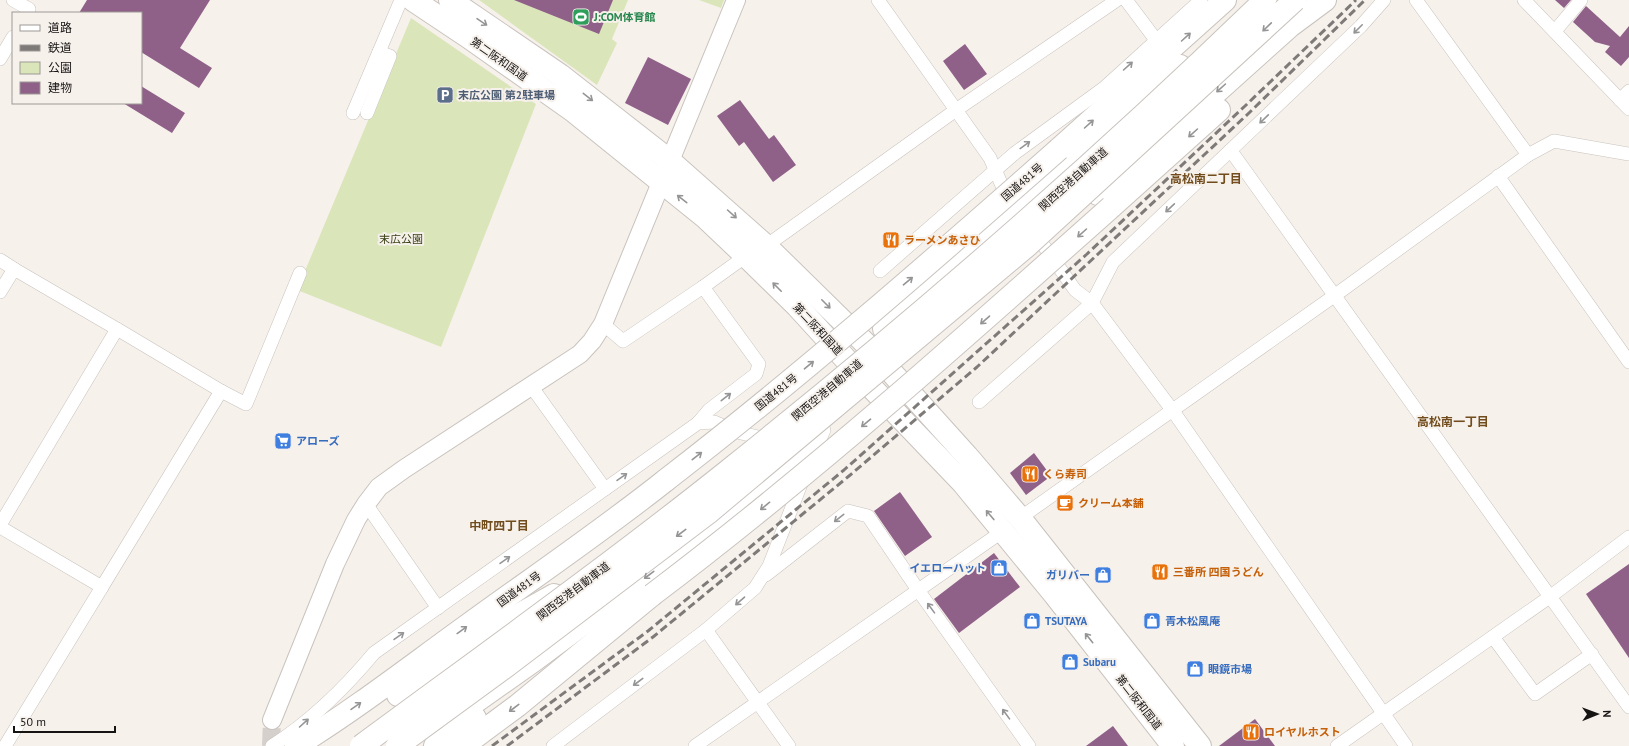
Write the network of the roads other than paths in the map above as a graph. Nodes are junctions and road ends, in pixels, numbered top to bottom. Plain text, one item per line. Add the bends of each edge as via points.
1 (13, 0) edge
2 (401, 0) edge
3 (413, 0) edge
4 (450, 0) edge
5 (736, 0) edge
6 (878, 0) edge
7 (1117, 0) edge
8 (1126, 0) edge
9 (1201, 0) edge
10 (1225, 0) edge
11 (1251, 0) edge
12 (1265, 0) edge
13 (1295, 0) edge
14 (1325, 0) edge
15 (1333, 0) edge
16 (1384, 0) edge
17 (1416, 0) edge
18 (1524, 0) edge
19 (1581, 0) edge
20 (30, 7) edge
21 (1555, 31) junction
22 (12, 38) edge
23 (1156, 40) junction
24 (379, 52) junction
25 (0, 59) edge
26 (1626, 100) edge
27 (956, 110) junction
28 (367, 112) dead end
29 (353, 113) dead end
30 (1231, 151) junction
31 (1629, 154) edge
32 (1528, 155) junction
33 (670, 161) junction
34 (995, 170) junction
35 (1498, 176) junction
36 (661, 182) junction
37 (1019, 211) junction
38 (1041, 242) junction
39 (766, 246) junction
40 (746, 256) junction
41 (0, 260) edge
42 (14, 269) junction
43 (880, 271) dead end
44 (300, 273) dead end
45 (704, 287) junction
46 (0, 292) edge
47 (1334, 296) junction
48 (1092, 303) junction
49 (603, 324) junction
50 (117, 329) junction
51 (867, 345) junction
52 (848, 361) junction
53 (1629, 362) edge
54 (891, 372) junction
55 (531, 386) junction
56 (872, 388) junction
57 (221, 391) junction
58 (980, 402) dead end
59 (1172, 411) junction
60 (698, 423) junction
61 (824, 430) junction
62 (758, 437) junction
63 (605, 489) junction
64 (366, 504) junction
65 (620, 517) junction
66 (1020, 518) junction
67 (0, 526) edge
68 (1003, 531) junction
69 (1629, 537) edge
70 (584, 577) junction
71 (760, 580) junction
72 (102, 587) junction
73 (918, 590) junction
74 (1551, 596) junction
75 (625, 604) junction
76 (438, 608) junction
77 (706, 630) junction
78 (1493, 637) junction
79 (1592, 654) junction
80 (448, 660) junction
81 (758, 702) junction
82 (1629, 707) edge
83 (1384, 714) junction
84 (272, 720) tunnel mouth
85 (5, 746) edge
86 (272, 746) edge
87 (296, 746) edge
88 (322, 746) edge
89 (349, 746) edge
90 (361, 746) edge
91 (397, 746) edge
92 (413, 746) edge
93 (435, 746) edge
94 (463, 746) edge
95 (553, 746) edge
96 (696, 746) edge
97 (789, 746) edge
98 (1029, 746) edge
99 (1173, 746) edge
100 (1200, 746) edge
101 (1336, 746) edge
102 (1406, 746) edge

1 - 20 street
2 - 24 street
3 - 36 highway, 第二阪和国道 via 572,110
4 -> 33 highway, 第二阪和国道 via 560,76
5 - 33 street
6 - 27 street
7 - 27 street
8 - 23 street
9 - 23 street
65 -> 10 highway, 国道481号, bridge via 810,365 932,261
11 - 37 highway via 1213,38
12 - 90 highway, 関西空港自動車道, bridge via 1209,55 1014,232 821,395 597,573
13 -> 91 highway, 関西空港自動車道, bridge via 1028,245 720,502 505,667
14 -> 38 highway via 1290,26 1202,105
15 -> 75 highway, bridge via 1215,114 864,425 718,545 652,594
16 -> 30 street via 1361,26
17 - 32 street
18 - 21 street
19 - 21 street
21 - 26 street
22 - 25 street
34 -> 23 street via 1104,88
24 - 28 street via 390,56
24 - 29 street
27 - 34 street via 990,158
27 - 39 street
30 - 47 street
30 -> 48 street via 1113,262
31 - 32 street via 1554,141
32 - 35 street
33 - 36 street
33 -> 39 highway, 第二阪和国道
34 - 37 street via 1002,188
34 - 43 street
35 - 47 street
35 - 53 street
40 -> 36 highway, 第二阪和国道 via 706,218
36 - 49 street
37 - 38 street
37 - 51 highway
38 - 48 street via 1075,290
38 - 54 highway
39 -> 51 highway, 第二阪和国道
40 - 45 street
52 -> 40 highway, 第二阪和国道
41 - 42 street
42 - 46 street
42 - 50 street
44 - 57 street via 246,404
45 - 49 street via 623,341
60 -> 45 street via 709,410 756,374 759,364
47 - 59 street
47 - 74 street
48 - 58 street
48 - 59 street
49 - 55 street via 592,342 580,354
50 - 57 street
50 - 67 street
51 - 52 highway
51 - 54 highway, 第二阪和国道
52 - 56 highway, 第二阪和国道
52 - 62 highway
54 - 56 highway
54 - 66 highway, 第二阪和国道
55 - 63 street
55 - 64 street via 404,469 379,487
56 - 61 highway
68 -> 56 highway, 第二阪和国道 via 963,482
57 - 72 street
59 - 66 street
59 - 83 street
60 - 62 street via 714,422 737,432
63 -> 60 street
61 - 71 street via 769,566
61 -> 75 highway via 694,541
62 - 70 highway via 700,488
76 -> 63 street
64 - 76 street
64 - 84 street via 335,564
65 - 80 highway
87 -> 65 highway, 国道481号 via 350,711
66 - 100 highway, 第二阪和国道
67 - 72 street
68 - 73 street
99 -> 68 highway, 第二阪和国道
69 - 74 street
70 - 80 highway via 508,621
70 - 89 highway via 467,664
73 -> 71 street via 868,516 848,511
71 -> 77 street via 755,588
72 - 85 street
73 - 81 street
98 -> 73 street
74 - 78 street
74 - 79 street
75 - 92 highway via 536,660
75 - 93 highway via 512,692
75 -> 94 highway via 517,706
86 -> 76 street via 296,730 350,682 374,653
77 - 81 street
77 -> 95 street
78 - 79 street via 1535,694
78 - 83 street
79 - 82 street
80 - 88 highway
81 - 96 street
81 - 97 street
83 - 101 street
83 - 102 street

